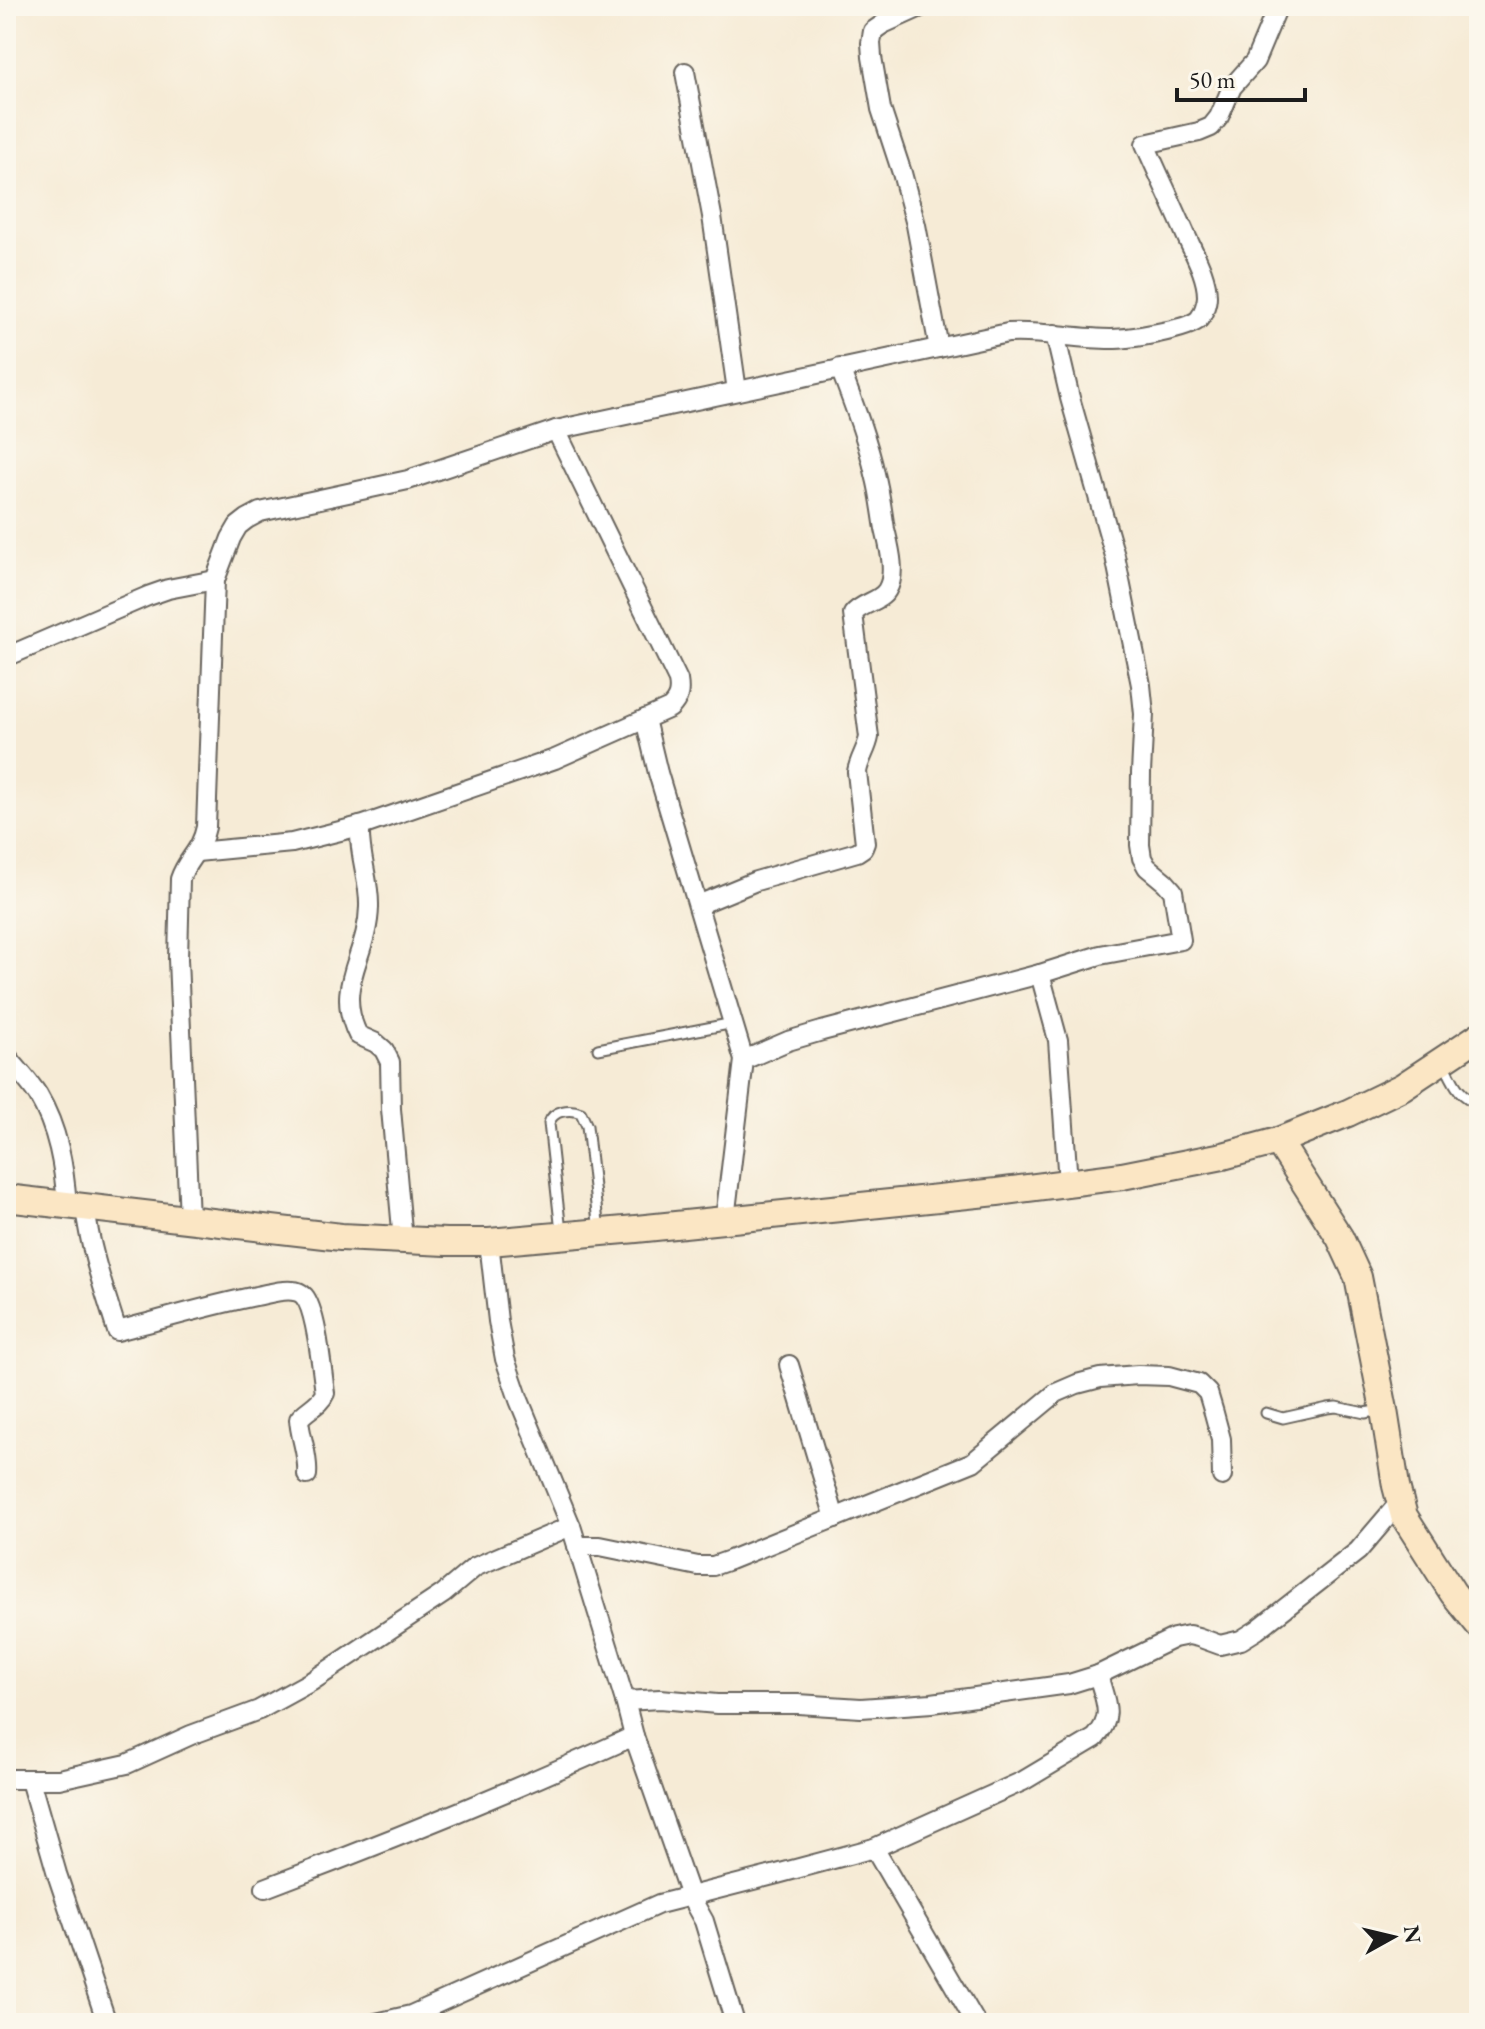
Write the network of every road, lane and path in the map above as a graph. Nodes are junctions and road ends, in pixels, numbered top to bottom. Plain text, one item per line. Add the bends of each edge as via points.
1 (923, 6) edge
2 (1278, 6) edge
3 (685, 72) dead end
4 (1055, 334) junction
5 (939, 348) junction
6 (840, 368) junction
7 (737, 391) junction
8 (556, 430) junction
9 (215, 580) junction
10 (6, 657) edge
11 (645, 719) junction
12 (360, 826) junction
13 (197, 852) junction
14 (698, 905) junction
15 (1040, 974) junction
16 (734, 1023) junction
17 (1479, 1036) edge
18 (598, 1049) dead end
19 (6, 1055) edge
20 (744, 1060) junction
21 (1443, 1060) junction
22 (1479, 1103) edge
23 (1278, 1141) junction
24 (1068, 1183) junction
25 (6, 1198) edge
26 (76, 1206) junction
27 (189, 1219) junction
28 (725, 1219) junction
29 (600, 1232) junction
30 (561, 1236) junction
31 (403, 1241) junction
32 (489, 1242) junction
33 (789, 1365) dead end
34 (1384, 1410) junction
35 (1266, 1413) dead end
36 (307, 1475) dead end
37 (1222, 1476) dead end
38 (1399, 1503) junction
39 (835, 1518) junction
40 (571, 1526) junction
41 (577, 1546) junction
42 (1479, 1625) edge
43 (1098, 1675) junction
44 (625, 1701) junction
45 (634, 1736) junction
46 (6, 1779) edge
47 (30, 1780) junction
48 (874, 1848) junction
49 (265, 1888) dead end
50 (690, 1896) junction
51 (397, 2021) edge
52 (107, 2023) edge
53 (376, 2023) edge
54 (735, 2023) edge
55 (976, 2023) edge

1 - 5 street via 873,31 871,43 885,126 916,225
2 - 4 street via 1255,61 1232,87 1211,127 1145,144 1197,261 1207,297 1198,320 1124,338
3 - 7 street
4 - 5 street via 1008,333
4 - 15 street via 1115,556 1141,685 1142,858 1173,891 1181,940 1100,955
5 - 6 street
6 - 7 street
6 - 14 street via 876,476 891,574 886,592 853,614 869,737 857,772 865,843 857,852 756,881
7 - 8 street
8 - 9 street via 408,480 260,512 238,526
8 - 11 street via 678,680 677,702
9 - 10 street via 148,596
9 - 13 street via 206,827
11 - 12 street via 555,759
11 - 14 street
12 - 13 street via 292,843
12 - 31 street via 369,905 348,999 358,1035 376,1043 390,1062
13 - 27 street via 180,879 178,959
14 - 16 street
15 - 20 street via 822,1031
15 - 24 street via 1058,1040
16 - 18 lane
16 - 20 street
17 - 21 street
19 - 26 street via 37,1094 55,1131
20 - 28 street
21 - 22 lane via 1458,1091
21 - 23 street via 1402,1087
23 - 24 street
23 - 34 street via 1340,1238 1358,1277
24 - 28 street
25 - 26 street
26 - 27 street
26 - 36 street via 117,1331 271,1293 293,1291 306,1298 325,1393 299,1419
27 - 31 street
28 - 29 street
29 - 30 street
29 - 30 lane via 587,1126 575,1110 555,1113 549,1123
30 - 32 street
31 - 32 street
32 - 40 street via 505,1359
33 - 39 street
34 - 35 lane via 1336,1407 1283,1418
34 - 38 street
37 - 39 street via 1221,1439 1208,1393 1199,1384 1146,1375 1100,1378 1056,1393 973,1462
38 - 42 street via 1424,1549
38 - 43 street via 1358,1551 1241,1640 1220,1645 1189,1635 1174,1638
39 - 41 street via 713,1566
40 - 41 street
40 - 47 street via 475,1567 443,1594 271,1705 127,1764
41 - 44 street
43 - 44 street via 1051,1688 861,1708
43 - 48 street via 1107,1716 1095,1738 1023,1781
44 - 45 street
45 - 49 street
45 - 50 street
46 - 47 street
47 - 52 street
48 - 50 street
48 - 55 street
50 - 51 street via 638,1912
50 - 54 street via 704,1921
51 - 53 street

